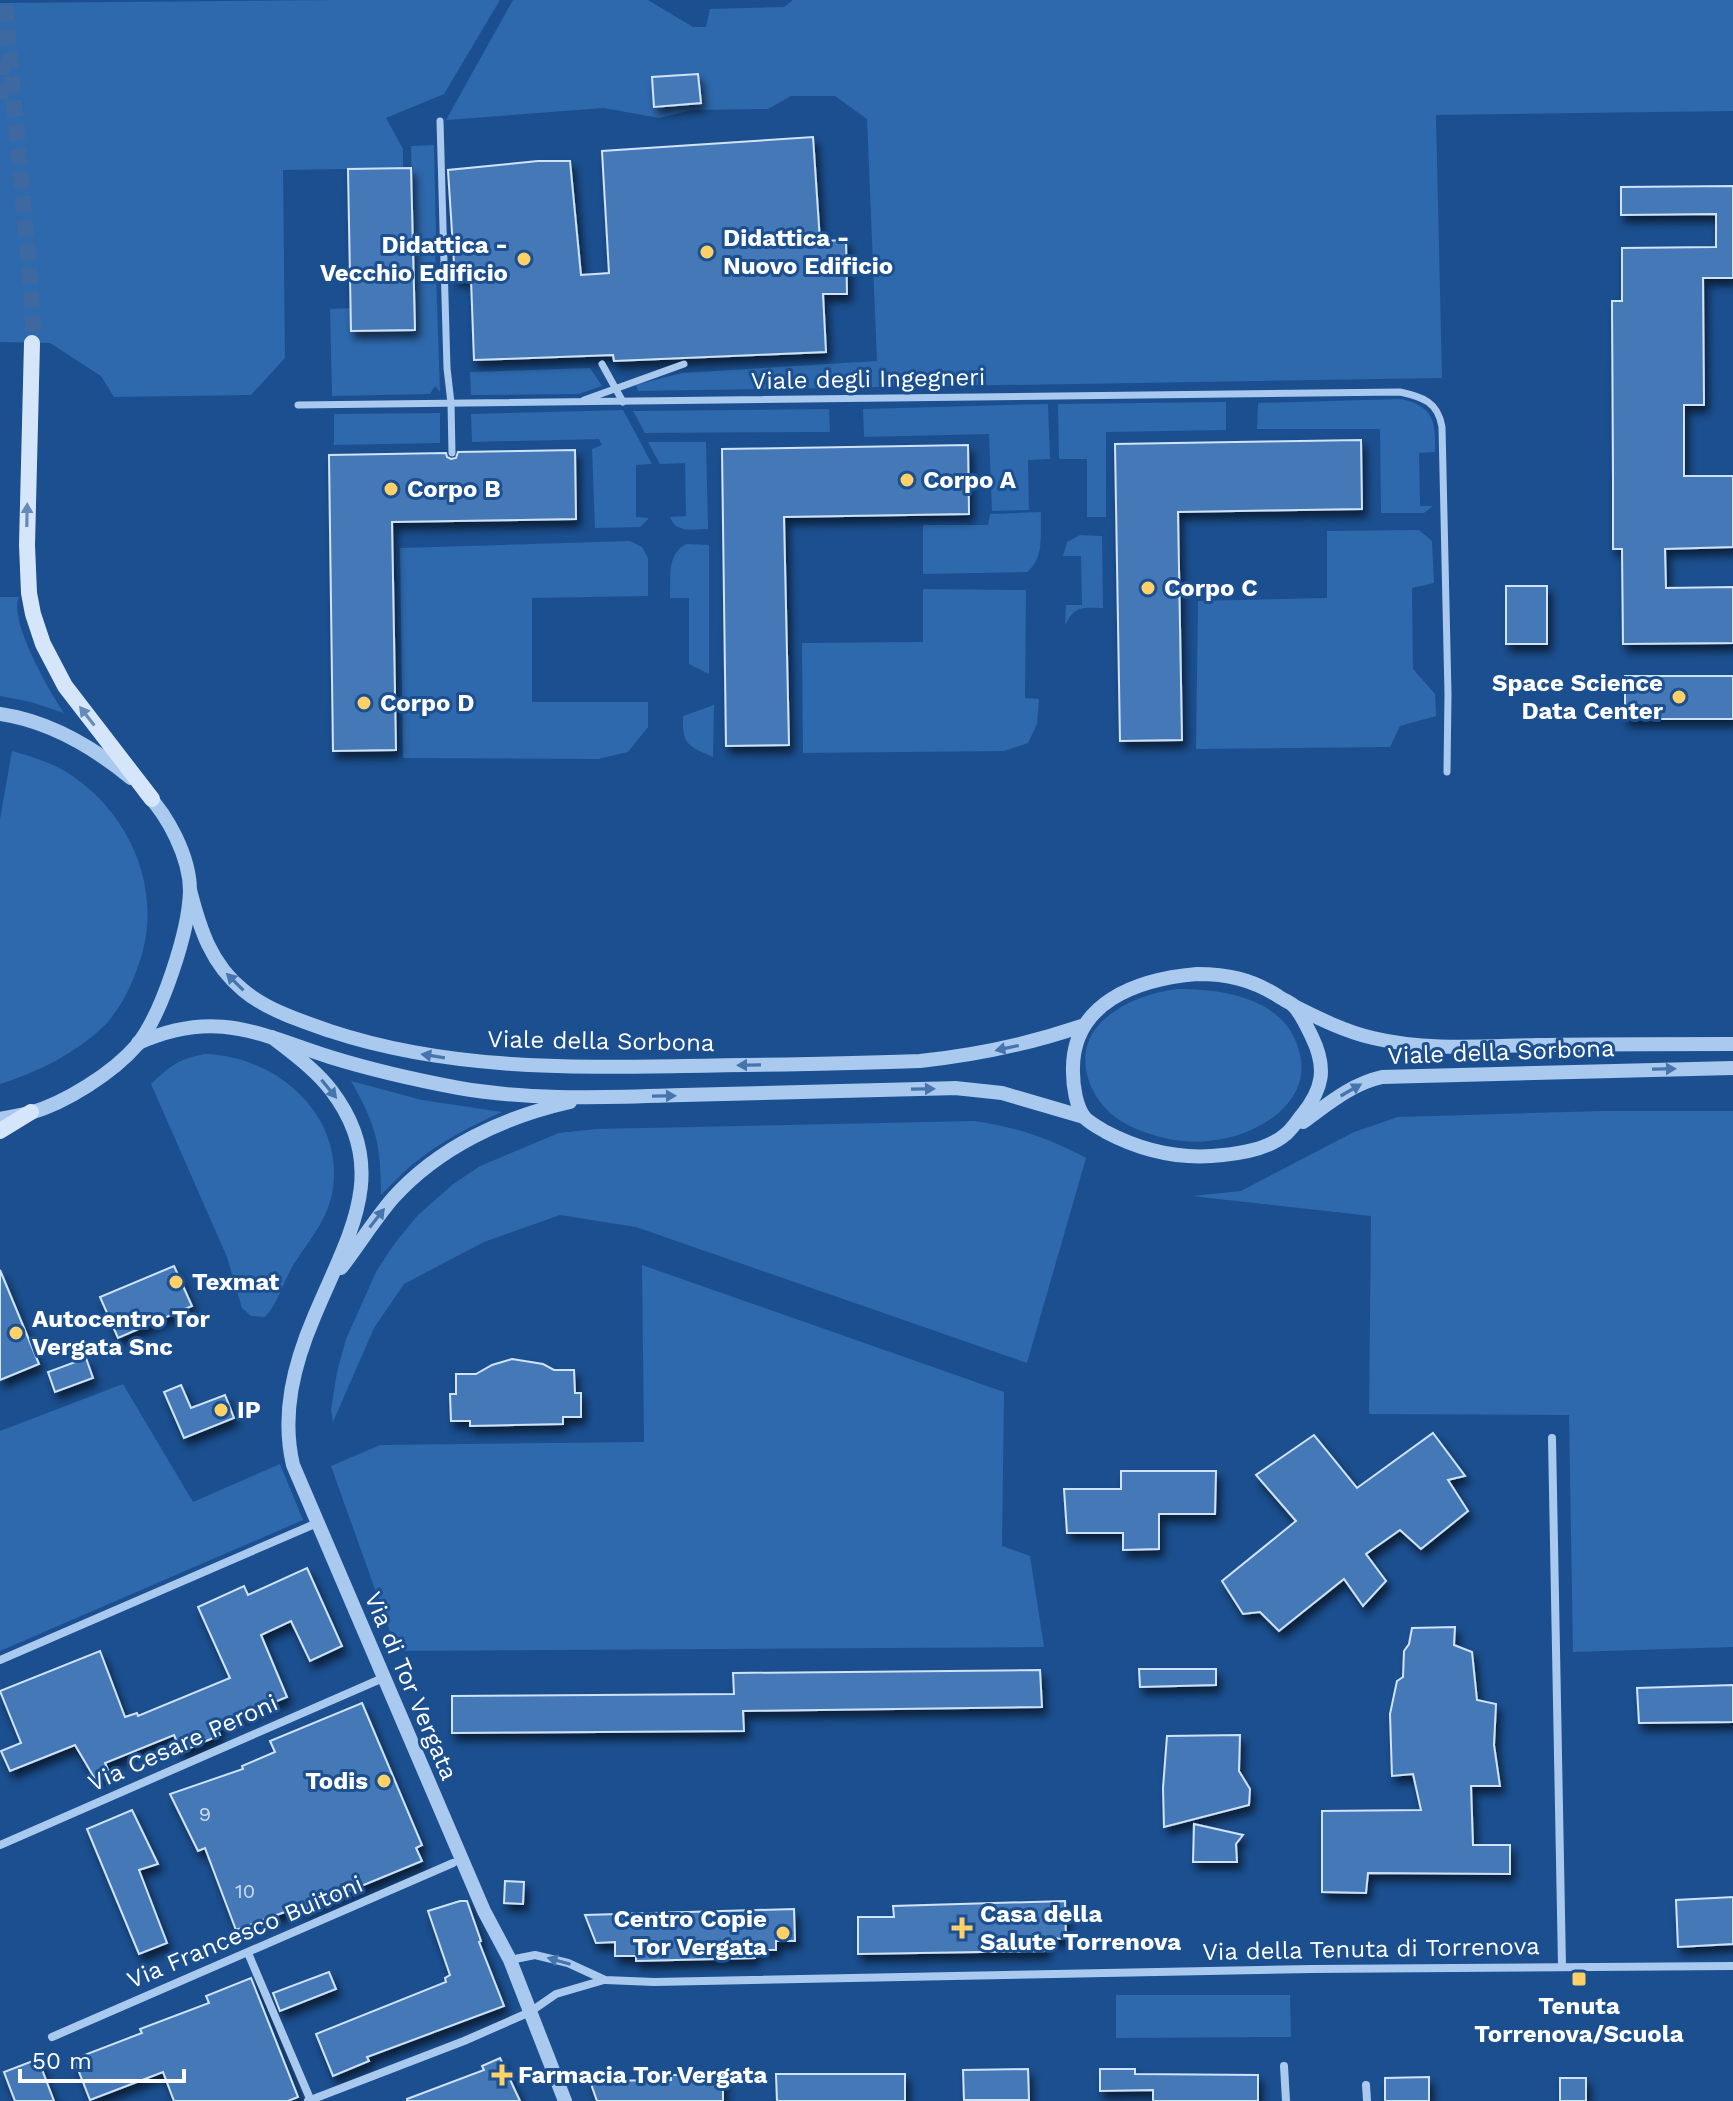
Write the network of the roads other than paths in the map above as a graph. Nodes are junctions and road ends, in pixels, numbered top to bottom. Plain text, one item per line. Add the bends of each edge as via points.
1 (440, 121) dead end
2 (32, 343) tunnel mouth
3 (602, 364) dead end
4 (684, 364) dead end
5 (615, 388) junction
6 (578, 402) junction
7 (623, 402) junction
8 (451, 403) junction
9 (298, 405) dead end
10 (452, 453) dead end
11 (0, 714) edge
12 (1447, 772) dead end
13 (152, 799) junction
14 (190, 890) junction
15 (1294, 1006) junction
16 (1082, 1026) junction
17 (272, 1037) junction
18 (138, 1043) junction
19 (1733, 1044) edge
20 (1733, 1068) edge
21 (586, 1098) junction
22 (31, 1112) junction
23 (1084, 1117) junction
24 (0, 1119) edge
25 (0, 1131) edge
26 (1286, 1134) junction
27 (330, 1280) junction
28 (1552, 1438) dead end
29 (317, 1523) junction
30 (0, 1660) edge
31 (383, 1678) junction
32 (0, 1845) edge
33 (453, 1863) dead end
34 (248, 1953) junction
35 (510, 1960) junction
36 (1562, 1966) junction
37 (1733, 1966) edge
38 (605, 1980) junction
39 (530, 2012) junction
40 (52, 2037) dead end
41 (1284, 2066) dead end
42 (1366, 2085) dead end
43 (310, 2101) edge
44 (565, 2101) edge
45 (1286, 2101) edge
46 (1367, 2101) edge

1 - 8 street
13 -> 2 main road via 65,686 33,614 27,545
3 - 5 street
4 - 5 street
5 - 6 street
5 - 7 street
6 - 7 street, Viale degli Ingegneri
6 - 8 street, Viale degli Ingegneri
7 - 12 street, Viale degli Ingegneri via 1400,392 1418,396 1440,416 1443,451
8 - 9 street, Viale degli Ingegneri
8 - 10 street
11 - 13 street, Viale della Sorbona via 32,721 84,744
13 - 14 street, Viale della Sorbona via 180,847
16 -> 14 street, Viale della Sorbona via 1024,1044 920,1061 579,1068 431,1055 319,1027 243,990 208,947
14 - 18 street via 173,969
15 - 16 street via 1237,977 1170,976 1125,990
15 - 19 street, Viale della Sorbona via 1338,1027 1398,1043
15 - 26 street via 1315,1044 1321,1075 1314,1099
16 - 23 street via 1073,1081
17 - 18 street via 237,1027 197,1026
17 - 21 street via 415,1079 491,1092
17 -> 27 street, Via di Tor Vergata via 329,1087 358,1145 361,1195
18 - 22 street via 98,1078
26 -> 20 street, Viale della Sorbona via 1347,1090 1382,1077
21 -> 23 street via 955,1088 1002,1093
27 -> 21 street, Via di Tor Vergata via 393,1198 433,1162 464,1141 533,1111
22 - 24 street
22 - 25 main road
23 - 26 street via 1137,1146 1190,1156 1247,1151
27 - 29 street, Via di Tor Vergata via 296,1366 290,1401 291,1458
28 - 36 street, Via della Tenuta di Torrenova
29 - 30 street
29 - 31 street, Via di Tor Vergata
31 - 32 street, Via Cesare Peroni
31 - 35 street, Via di Tor Vergata
33 - 34 street, Via Francesco Buitoni
34 - 40 street, Via Francesco Buitoni
34 - 43 street
38 -> 35 street, Via della Tenuta di Torrenova via 554,1959 535,1955
35 - 39 street, Via di Tor Vergata
36 - 37 street, Via della Tenuta di Torrenova
36 - 38 street, Via della Tenuta di Torrenova
38 - 39 street, Via della Tenuta di Torrenova via 556,1994
39 - 43 street, Via della Tenuta di Torrenova
39 - 44 street, Via di Tor Vergata
41 - 45 street
42 - 46 street

